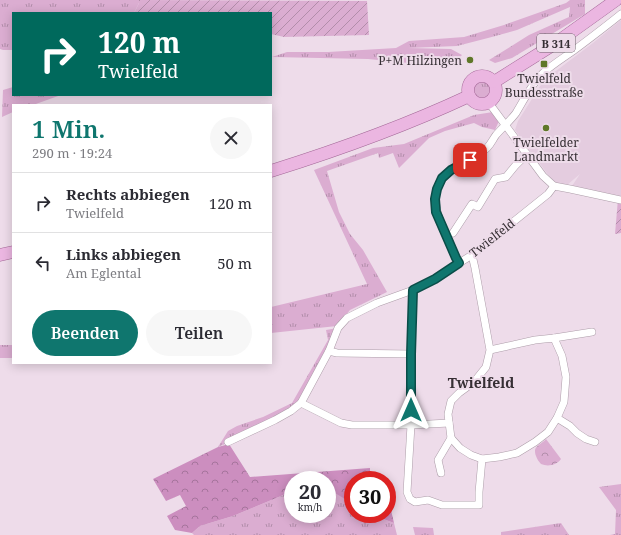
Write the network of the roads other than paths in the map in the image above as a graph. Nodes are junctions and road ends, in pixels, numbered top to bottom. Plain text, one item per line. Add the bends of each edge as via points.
1 (616, 0) edge
2 (621, 14) edge
3 (494, 82) junction
4 (469, 96) junction
5 (489, 103) junction
6 (506, 125) junction
7 (527, 154) junction
8 (272, 171) edge
9 (554, 186) junction
10 (621, 200) edge
11 (453, 233) dead end
12 (12, 252) edge
13 (472, 255) junction
14 (0, 256) edge
15 (459, 263) junction
16 (413, 290) junction
17 (592, 332) dead end
18 (554, 338) junction
19 (490, 350) junction
20 (329, 351) junction
21 (411, 354) junction
22 (301, 403) junction
23 (557, 418) junction
24 (449, 423) junction
25 (411, 425) junction
26 (451, 438) junction
27 (228, 442) dead end
28 (595, 442) dead end
29 (482, 459) junction
30 (441, 474) dead end

1 - 3 main road, B 314 via 556,43
2 - 6 street via 543,73
3 - 4 main road via 488,77 472,79 468,87
3 - 5 main road via 497,89 495,97
4 - 5 main road via 478,104
4 - 8 main road via 397,127
5 - 6 street
6 - 7 street
6 - 15 street via 479,154 442,178 437,189 436,212
7 - 9 street
7 - 11 street via 506,177 495,179 478,207 472,204
9 - 10 street
9 - 13 street, Twielfeld via 548,194
12 - 14 main road
13 - 15 street, Twielfeld
13 - 19 street
15 - 16 street, Twielfeld
16 - 20 street, Twielfeld via 347,318 338,328
16 - 21 street
17 - 18 street
18 - 19 street
18 - 23 street via 562,356 566,377 564,402
19 - 24 street via 486,366 474,382 451,401
20 - 21 street
20 - 22 street, Twielfeld
21 - 25 street
22 - 25 street via 341,423
22 - 27 street via 292,411
23 - 28 street via 586,439
23 - 29 street via 548,432 517,453
24 - 25 street
24 - 26 street
25 - 29 street via 407,492 410,499 415,502 428,500 442,505 479,505
26 - 29 street via 460,448
26 - 30 street via 438,460

